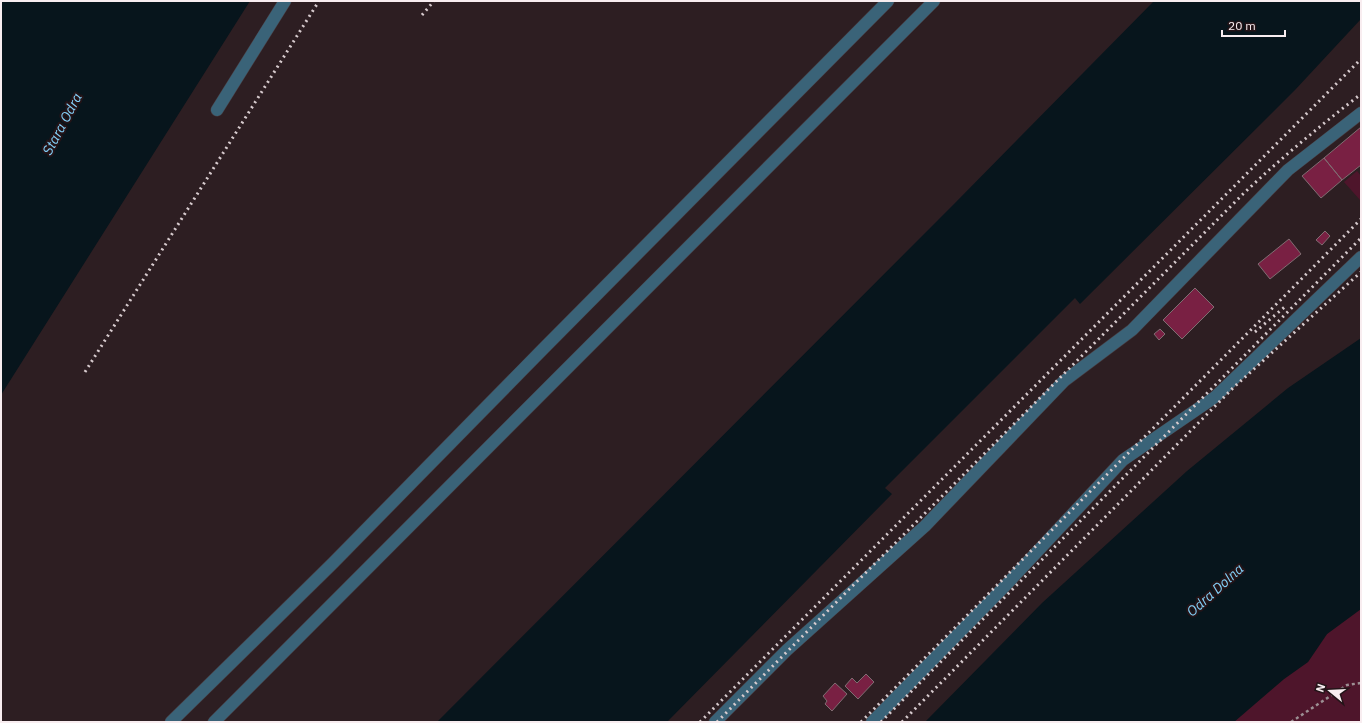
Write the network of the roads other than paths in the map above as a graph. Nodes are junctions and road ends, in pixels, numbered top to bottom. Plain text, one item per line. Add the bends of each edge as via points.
1 (285, 1) edge
2 (888, 1) edge
3 (934, 1) edge
4 (217, 110) dead end
5 (1361, 113) edge
6 (1361, 257) edge
7 (171, 722) edge
8 (214, 722) edge
9 (715, 722) edge
10 (872, 722) edge

1 - 4 lane
2 - 7 lane via 332,563
3 - 8 lane
5 - 9 lane via 1288,170 1132,330 1064,381 925,526 787,650
6 - 10 lane via 1215,397 1124,460

